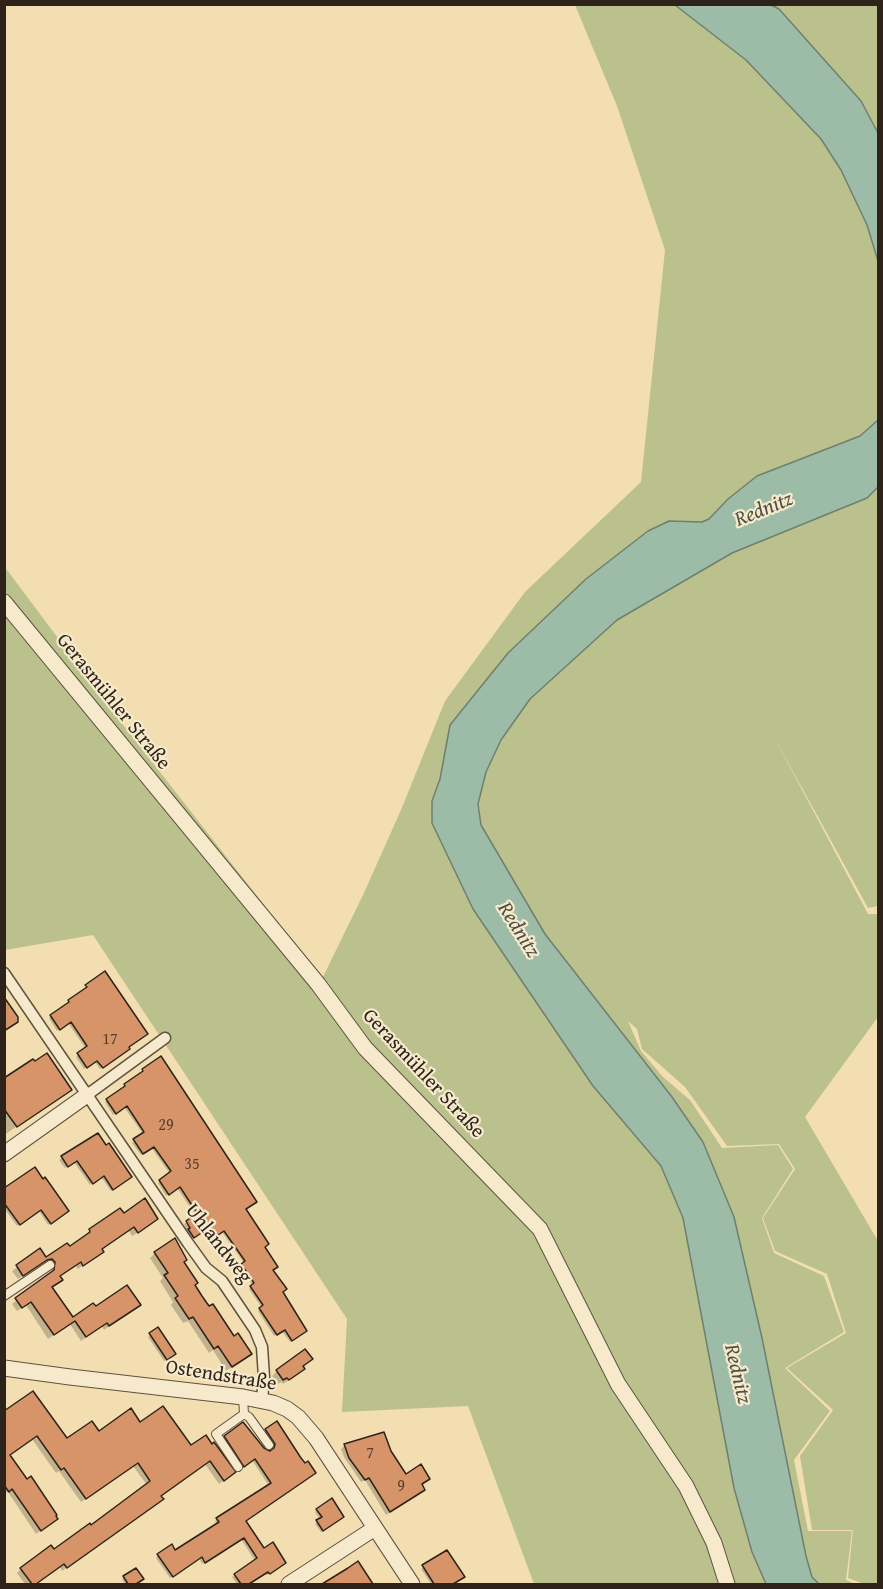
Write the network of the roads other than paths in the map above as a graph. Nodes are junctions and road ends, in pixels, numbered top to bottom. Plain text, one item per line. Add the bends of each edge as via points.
1 (4, 602) edge
2 (4, 973) edge
3 (165, 1038) dead end
4 (87, 1095) junction
5 (4, 1154) edge
6 (50, 1265) dead end
7 (4, 1296) edge
8 (4, 1368) edge
9 (243, 1397) junction
10 (262, 1400) junction
11 (244, 1414) junction
12 (269, 1445) dead end
13 (238, 1467) dead end
14 (375, 1528) junction
15 (288, 1584) edge
16 (412, 1584) edge
17 (727, 1584) edge

1 - 17 street, Gerasmühler Straße via 318,984 365,1048 540,1229 618,1384 686,1486 714,1543
2 - 4 street, Uhlandweg
3 - 4 street
4 - 5 street
4 - 10 street, Uhlandweg via 206,1268 222,1281 255,1330 262,1347
6 - 7 lane
8 - 9 street, Ostendstraße
9 - 10 street, Ostendstraße
9 - 11 lane
10 - 14 street, Ostendstraße via 287,1409 309,1428
11 - 12 lane
11 - 13 lane via 216,1434
14 - 15 street
14 - 16 street, Ostendstraße

